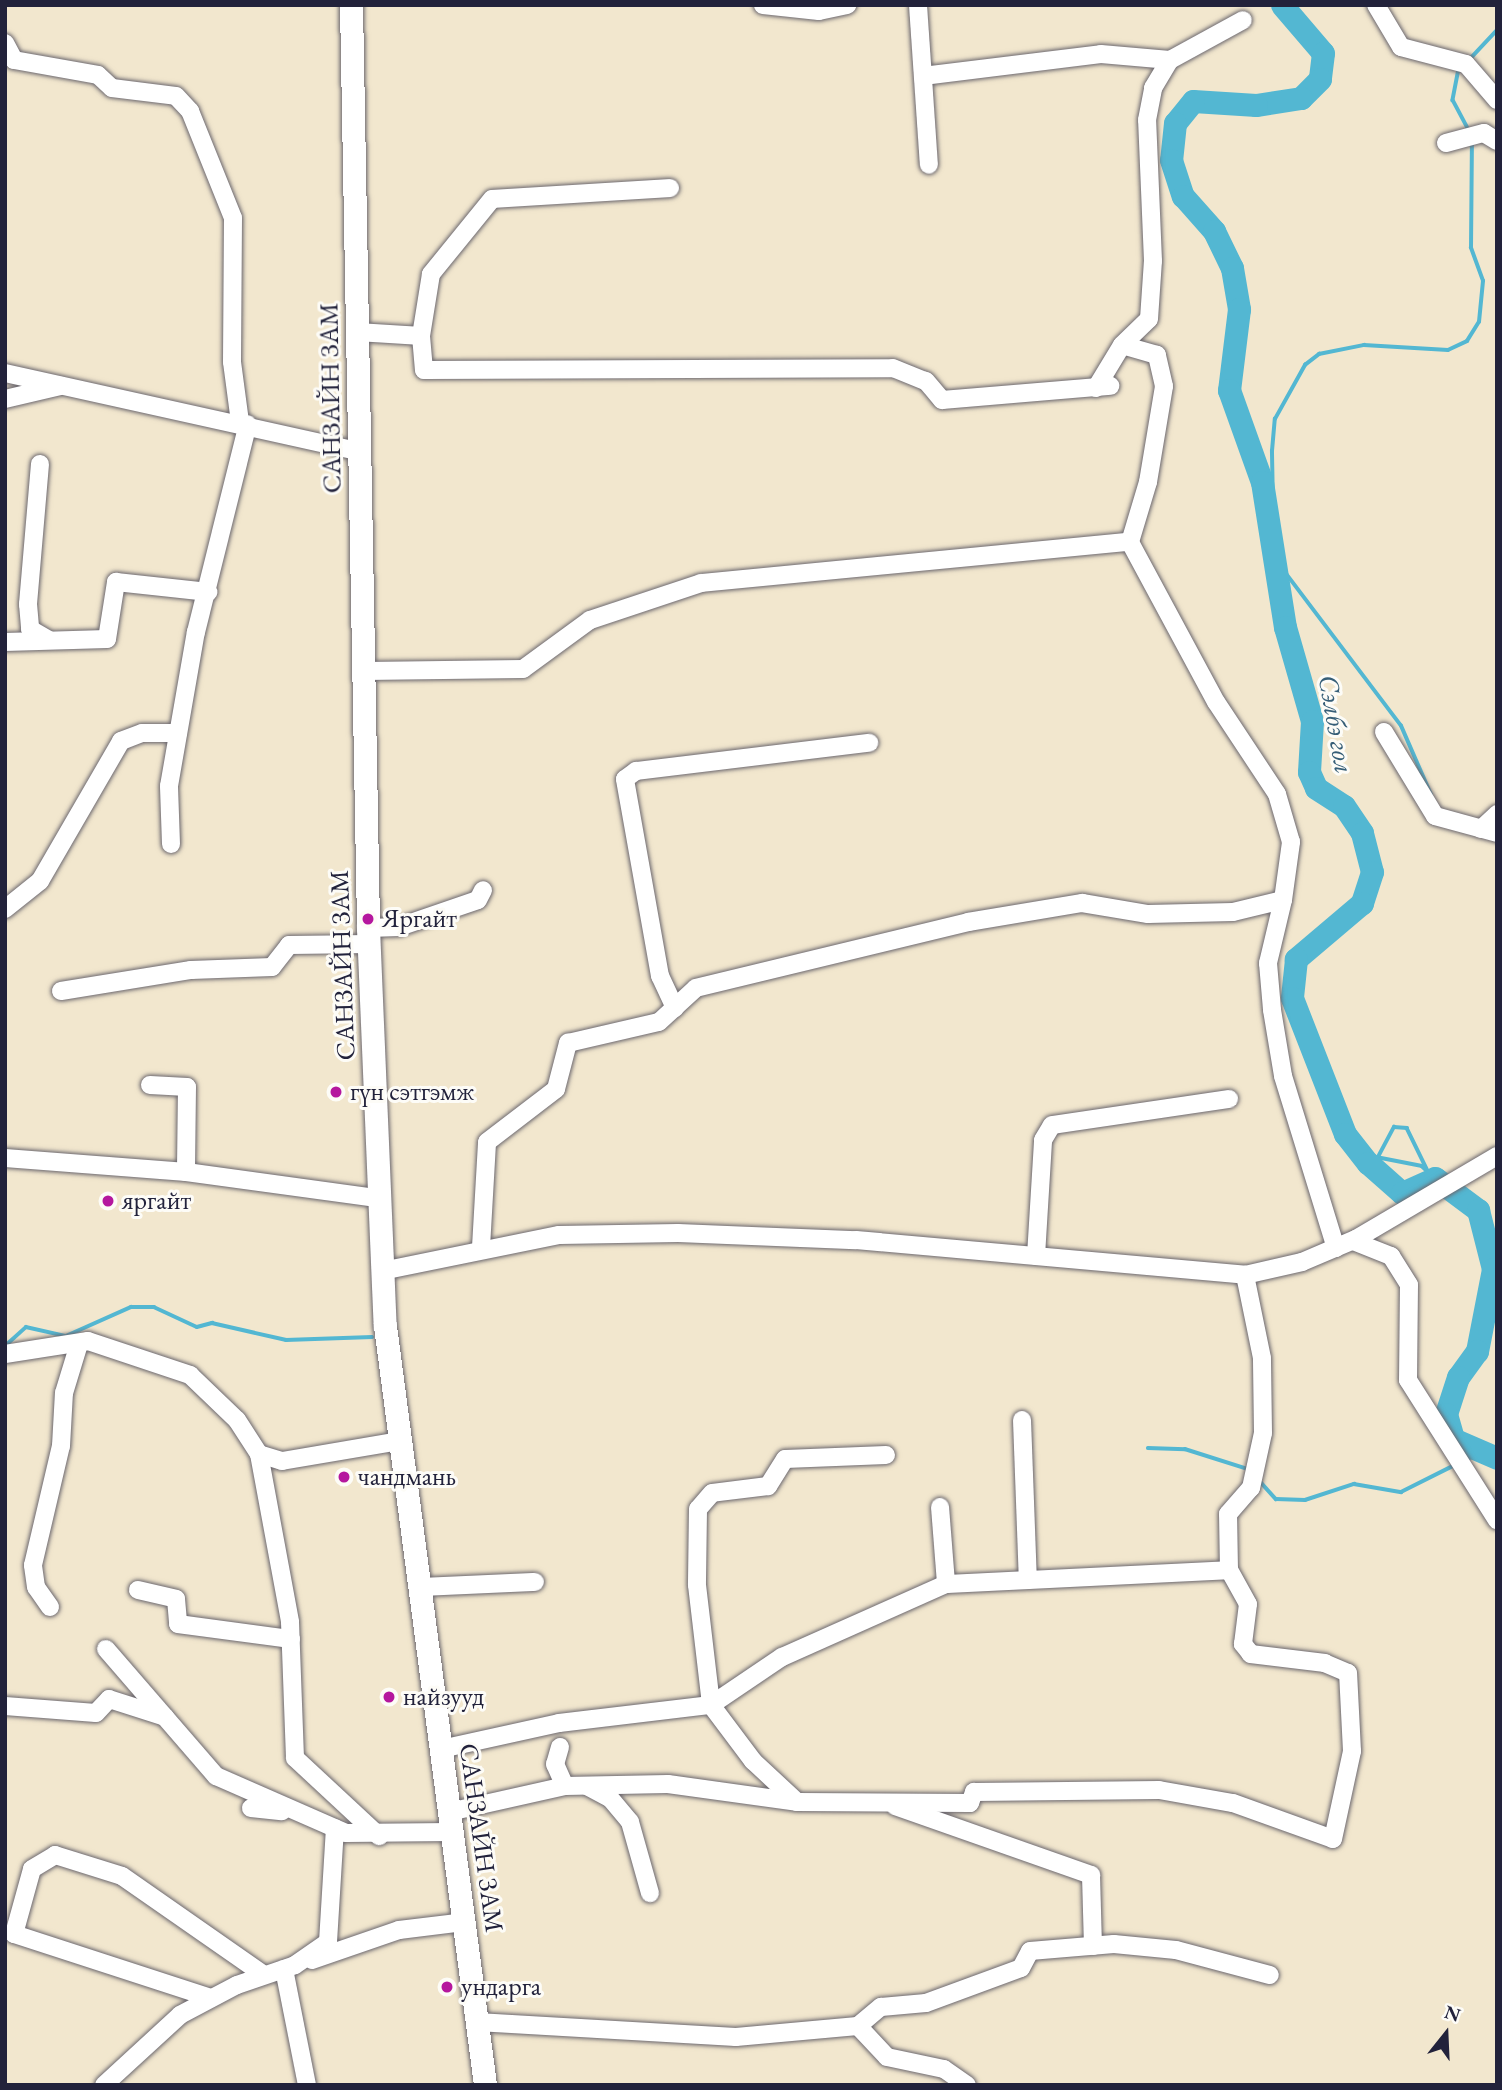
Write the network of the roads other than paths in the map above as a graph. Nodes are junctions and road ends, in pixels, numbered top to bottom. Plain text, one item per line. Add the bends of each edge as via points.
1 (351, 5) edge
2 (762, 5) edge
3 (847, 5) edge
4 (918, 5) edge
5 (1376, 5) edge
6 (1242, 20) dead end
7 (5, 43) edge
8 (1170, 60) junction
9 (923, 76) junction
10 (1497, 100) edge
11 (1488, 138) edge
12 (1446, 143) dead end
13 (929, 165) dead end
14 (670, 188) dead end
15 (358, 332) junction
16 (421, 336) junction
17 (1122, 345) junction
18 (5, 373) edge
19 (63, 385) junction
20 (5, 398) edge
21 (244, 423) junction
22 (360, 452) junction
23 (40, 464) dead end
24 (1130, 542) junction
25 (208, 592) junction
26 (49, 640) junction
27 (5, 642) edge
28 (365, 671) junction
29 (1384, 732) dead end
30 (178, 733) junction
31 (869, 743) dead end
32 (1497, 814) edge
33 (1489, 831) edge
34 (172, 844) dead end
35 (483, 890) dead end
36 (1283, 900) junction
37 (5, 909) edge
38 (368, 936) junction
39 (61, 992) dead end
40 (674, 1008) junction
41 (150, 1085) dead end
42 (1228, 1099) dead end
43 (5, 1158) edge
44 (1491, 1161) edge
45 (186, 1172) junction
46 (377, 1198) junction
47 (1344, 1244) junction
48 (481, 1247) junction
49 (1036, 1256) junction
50 (382, 1271) junction
51 (1245, 1275) junction
52 (79, 1344) junction
53 (5, 1354) edge
54 (1022, 1420) dead end
55 (400, 1441) junction
56 (259, 1454) junction
57 (886, 1455) dead end
58 (940, 1507) dead end
59 (1497, 1520) edge
60 (1229, 1570) junction
61 (1028, 1580) junction
62 (536, 1582) dead end
63 (946, 1584) junction
64 (419, 1587) junction
65 (138, 1590) dead end
66 (50, 1607) dead end
67 (291, 1639) junction
68 (106, 1649) dead end
69 (711, 1704) junction
70 (5, 1706) edge
71 (172, 1718) junction
72 (560, 1747) dead end
73 (441, 1749) junction
74 (573, 1784) junction
75 (797, 1802) junction
76 (888, 1803) junction
77 (251, 1808) dead end
78 (299, 1815) junction
79 (450, 1822) junction
80 (335, 1828) junction
81 (379, 1836) junction
82 (650, 1893) dead end
83 (464, 1923) junction
84 (10, 1933) edge
85 (1093, 1946) junction
86 (290, 1966) junction
87 (264, 1975) junction
88 (1270, 1975) dead end
89 (211, 1998) junction
90 (477, 2022) junction
91 (858, 2025) junction
92 (104, 2085) edge
93 (307, 2085) edge
94 (485, 2085) edge
95 (967, 2085) edge

1 - 15 main road, САНЗАЙН ЗАМ
2 - 3 street via 819,12
4 - 9 street
5 - 10 street via 1401,47 1466,64
6 - 8 street
7 - 21 street via 14,60 98,75 112,88 176,96 190,111 233,218 232,362
8 - 9 street via 1101,54
8 - 17 street via 1153,88 1147,120 1153,261 1149,319
9 - 13 street
11 - 12 street
14 - 16 street via 492,199 431,274
15 - 16 street
15 - 22 main road, САНЗАЙН ЗАМ
16 - 17 street via 424,370 892,368 926,381 942,400 1103,387
17 - 24 street via 1157,355 1164,386 1149,482
18 - 19 street
19 - 20 street
19 - 21 street
21 - 22 street
21 - 25 street
22 - 28 main road, САНЗАЙН ЗАМ
23 - 26 street via 28,604 30,629
24 - 28 street via 701,583 590,620 523,669
24 - 36 street via 1216,702 1277,794 1291,842
25 - 26 street via 116,582 107,639
25 - 30 street
26 - 27 street
28 - 38 main road, САНЗАЙН ЗАМ
29 - 33 street via 1435,816
30 - 34 street via 169,786
30 - 37 street via 142,733 121,741 40,881
31 - 40 street via 636,771 625,779 660,976
32 - 33 street
35 - 38 street via 478,900
36 - 40 street via 1233,912 1160,914 1083,903 968,922 696,988
36 - 47 street via 1268,964 1283,1076
38 - 39 street via 289,945 272,967 191,970
38 - 46 main road, САНЗАЙН ЗАМ
40 - 48 street via 659,1022 568,1043 556,1089 487,1142
41 - 45 street via 187,1087
42 - 49 street via 1052,1125 1043,1140
43 - 45 street
44 - 47 street via 1428,1201
45 - 46 street
46 - 50 main road, САНЗАЙН ЗАМ
47 - 51 street
47 - 59 street via 1391,1256 1409,1285 1408,1380
48 - 49 street via 559,1235 692,1233
48 - 50 street
49 - 51 street
50 - 55 main road, САНЗАЙН ЗАМ
51 - 60 street via 1262,1358 1264,1433 1251,1488 1228,1514
52 - 53 street via 39,1345
52 - 56 street via 123,1350 190,1375 237,1420
52 - 66 street via 64,1393 61,1447 33,1564 36,1587
54 - 61 street
55 - 56 street via 282,1461
55 - 64 main road, САНЗАЙН ЗАМ
56 - 67 street
57 - 69 street via 785,1459 768,1486 712,1493 698,1509 697,1585
58 - 63 street
60 - 61 street
60 - 76 street via 1248,1604 1243,1644 1251,1654 1325,1663 1348,1673 1352,1751 1333,1839 1233,1803 1159,1790 974,1792 970,1803
61 - 63 street
62 - 64 street
63 - 69 street via 782,1657
64 - 73 main road, САНЗАЙН ЗАМ
65 - 67 street via 176,1599 178,1624
67 - 81 street via 295,1758
68 - 71 street
69 - 73 street via 559,1723
69 - 75 street via 753,1761
70 - 71 street via 96,1713 109,1699
71 - 78 street via 216,1776
72 - 74 street via 555,1765
73 - 79 main road, САНЗАЙН ЗАМ
74 - 75 street via 668,1784
74 - 79 street
74 - 82 street via 610,1798 630,1822
75 - 76 street
76 - 85 street via 1091,1875
77 - 78 street
78 - 80 street
79 - 81 street
79 - 83 main road, САНЗАЙН ЗАМ
80 - 81 street
80 - 86 street via 328,1942
83 - 86 street via 399,1930
83 - 90 main road, САНЗАЙН ЗАМ
84 - 87 street via 32,1869 55,1855 122,1876
84 - 89 street
85 - 88 street via 1176,1951
85 - 91 street via 1030,1951 1021,1968 926,2003 881,2007
86 - 87 street
86 - 93 street
87 - 89 street
89 - 92 street via 180,2015
90 - 91 street via 736,2037
90 - 94 main road, САНЗАЙН ЗАМ
91 - 95 street via 887,2057 944,2069

